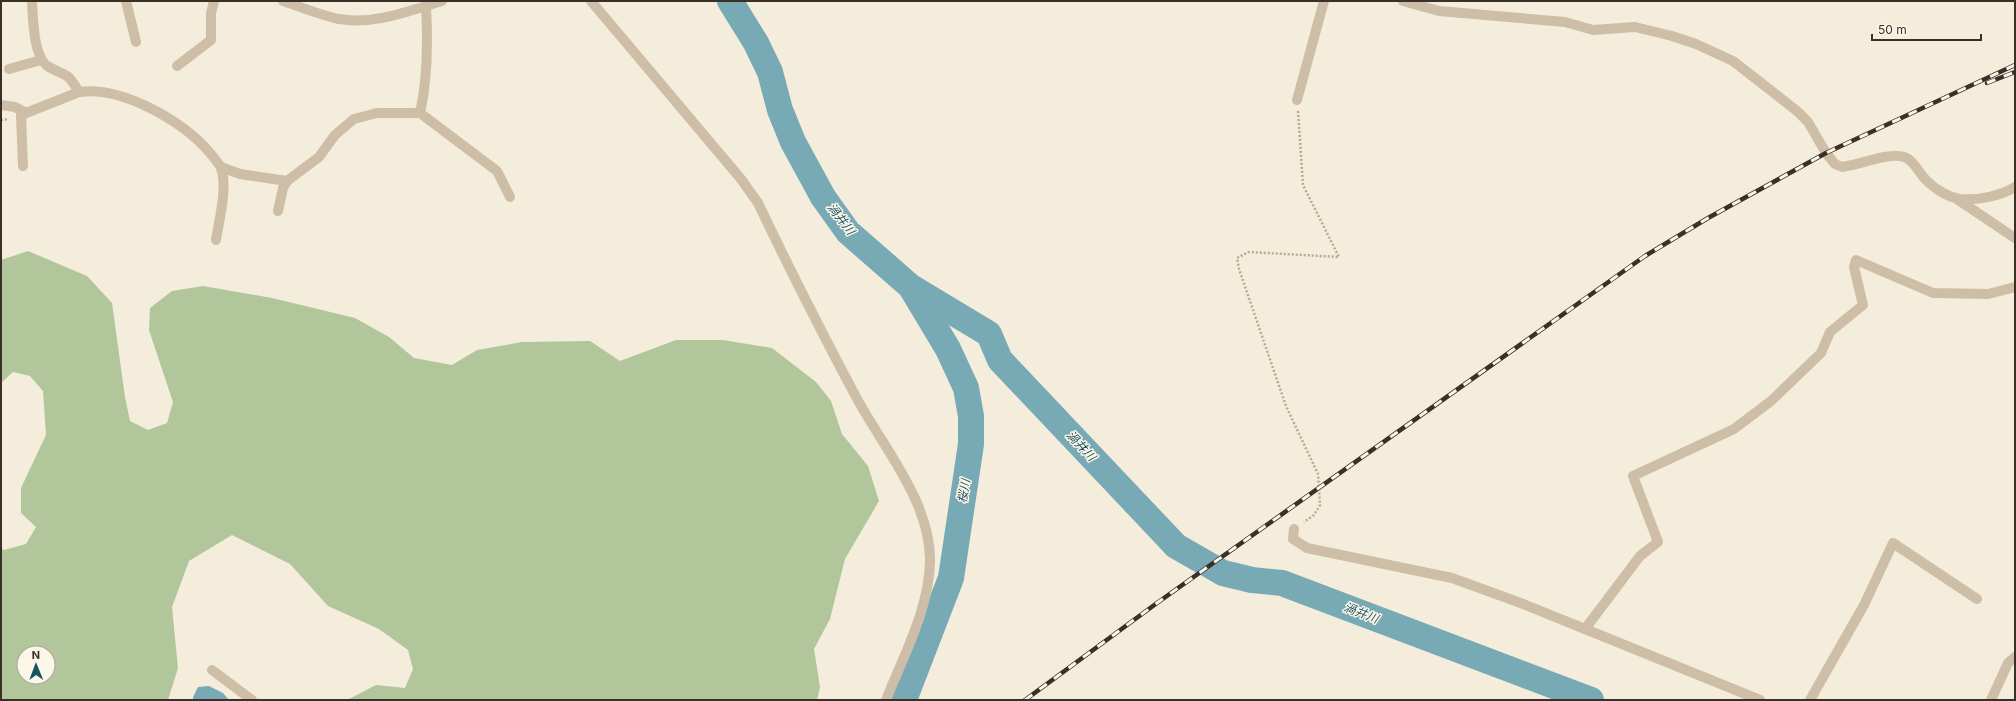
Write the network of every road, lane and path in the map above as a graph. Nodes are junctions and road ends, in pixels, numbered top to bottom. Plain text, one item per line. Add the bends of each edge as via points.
1 (32, 1) edge
2 (126, 1) edge
3 (214, 1) edge
4 (283, 1) edge
5 (442, 1) edge
6 (591, 1) edge
7 (1324, 1) edge
8 (1403, 1) edge
9 (426, 6) junction
10 (136, 42) dead end
11 (41, 60) junction
12 (177, 66) dead end
13 (9, 69) dead end
14 (79, 92) junction
15 (1298, 100) joint
16 (1, 105) edge
17 (420, 112) junction
18 (26, 113) junction
19 (24, 166) dead end
20 (221, 167) junction
21 (287, 180) junction
22 (2015, 187) edge
23 (510, 197) dead end
24 (1955, 198) junction
25 (278, 211) dead end
26 (2015, 238) edge
27 (216, 240) dead end
28 (2015, 287) edge
29 (1294, 529) joint
30 (1977, 599) dead end
31 (1585, 629) junction
32 (2015, 657) edge
33 (212, 670) dead end
34 (252, 700) edge
35 (886, 700) edge
36 (1760, 700) edge
37 (1810, 700) edge
38 (1991, 700) edge

1 - 11 street via 37,48
2 - 10 street
3 - 12 street via 211,13 211,40
4 - 9 street via 339,19 360,20 378,19
5 - 9 street
6 - 35 street via 741,179 758,203 856,398 916,498 928,539 929,580 924,604
7 - 15 street
8 - 24 street via 1439,11 1565,22 1593,30 1635,27 1696,44 1733,61 1797,111 1808,122 1835,164 1842,167 1888,157 1907,158 1927,182
9 - 17 street via 427,64 425,92
11 - 13 street
11 - 14 street via 49,67 69,76
14 - 18 street
14 - 20 street via 101,92 151,109 197,140
15 - 29 path via 1303,185 1339,257 1249,252 1237,258 1286,406 1318,474 1320,505 1314,515
16 - 18 street via 15,106
17 - 21 street via 377,113 354,119 335,135 319,156
17 - 23 street via 497,171
18 - 19 street via 21,115
20 - 21 street via 240,174
20 - 27 street via 222,207
21 - 25 street
22 - 24 street via 1991,196
24 - 26 street
28 - 31 street via 1988,294 1933,293 1856,260 1854,267 1863,305 1830,332 1821,353 1771,401 1734,429 1633,476 1658,542 1640,556
29 - 31 street via 1293,539 1307,548 1452,578
30 - 37 street via 1893,543 1864,605
31 - 36 street
32 - 38 street via 2008,664
33 - 34 street

